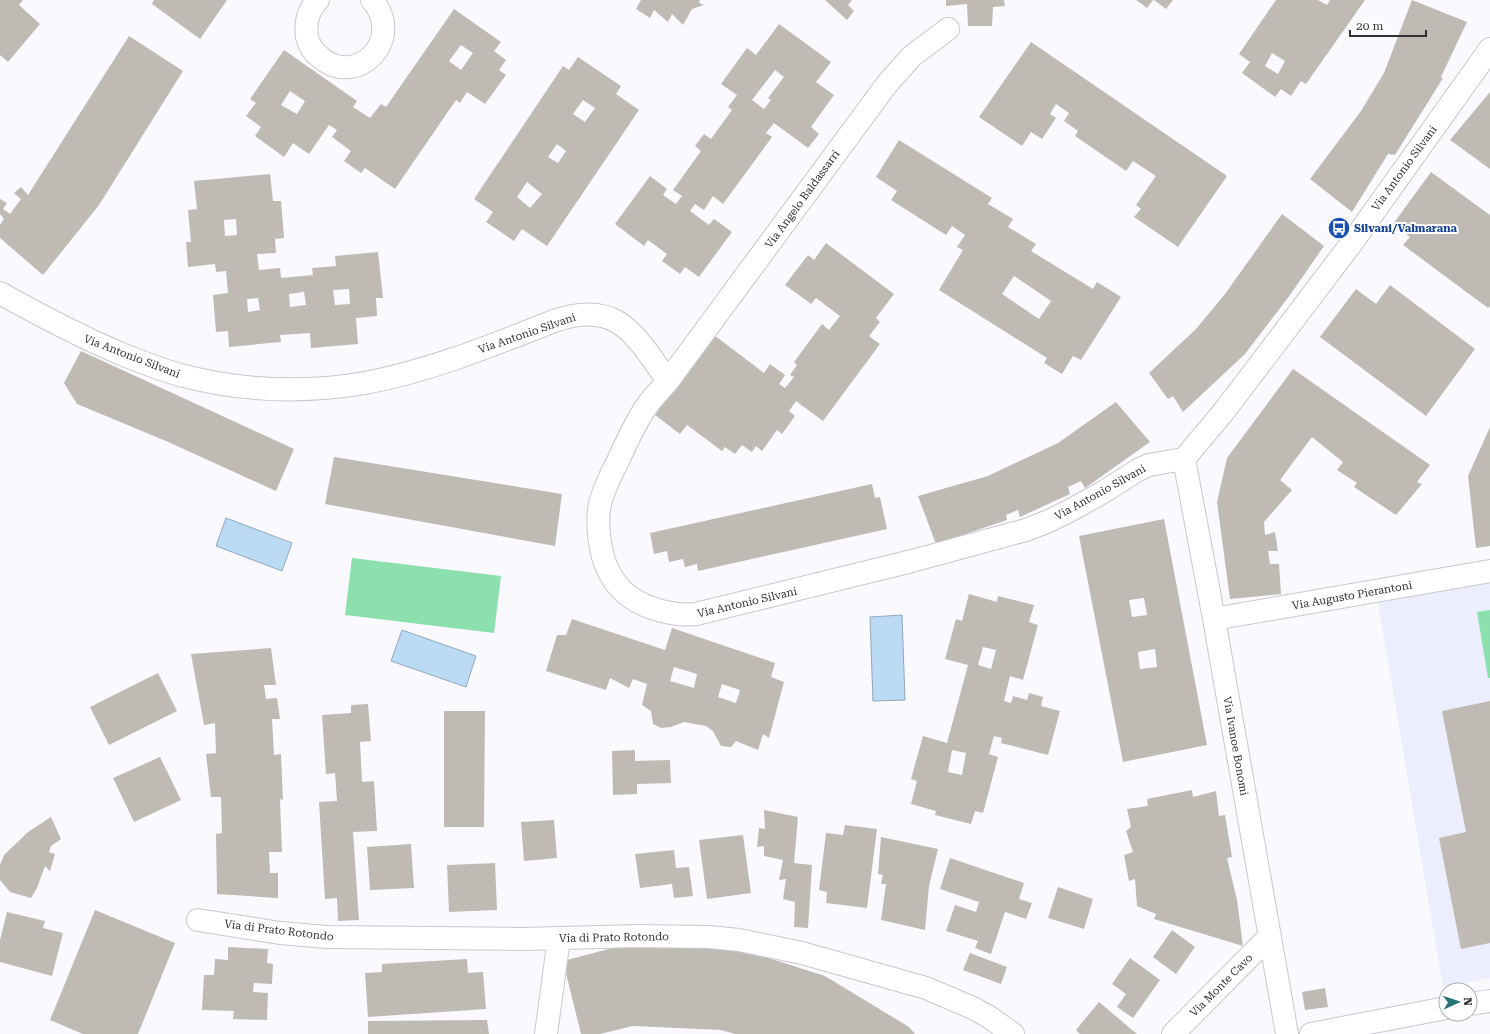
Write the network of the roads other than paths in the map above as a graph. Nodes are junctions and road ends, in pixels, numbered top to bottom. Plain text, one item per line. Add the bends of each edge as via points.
1 (318, 0) edge
2 (379, 2) edge
3 (948, 29) dead end
4 (1490, 49) edge
5 (0, 293) edge
6 (668, 381) junction
7 (1184, 459) junction
8 (1490, 571) edge
9 (1214, 619) junction
10 (198, 920) dead end
11 (1269, 936) junction
12 (559, 938) junction
13 (1490, 1001) edge
14 (1478, 1003) edge
15 (1438, 1010) edge
16 (546, 1034) edge
17 (1013, 1034) edge
18 (1173, 1034) edge
19 (1287, 1034) edge
20 (1311, 1034) edge

1 - 2 street via 307,16 308,42 325,62 337,67 350,67 362,63 381,45 384,32
3 - 6 street, Via Angelo Baldassarri via 912,56 887,84
4 - 7 street, Via Antonio Silvani via 1351,244 1225,410
5 - 6 street, Via Antonio Silvani via 58,326 113,350 178,374 219,384 299,390 365,383 431,367 554,321 584,314 609,317 625,326 641,342
6 - 7 street, Via Antonio Silvani via 646,406 605,488 599,508 598,537 609,572 624,593 640,603 669,613 688,615 709,612 1026,530 1073,509 1149,465
7 - 9 street, Via Ivanoe Bonomi
8 - 9 street, Via Augusto Pierantoni
9 - 11 street, Via Ivanoe Bonomi
10 - 12 street, Via di Prato Rotondo via 327,937
11 - 18 street, Via Monte Cavo
11 - 19 street, Via Ivanoe Bonomi
12 - 16 street
12 - 17 street, Via di Prato Rotondo via 709,937 771,946 932,990 973,1008
13 - 14 street
15 - 20 street

